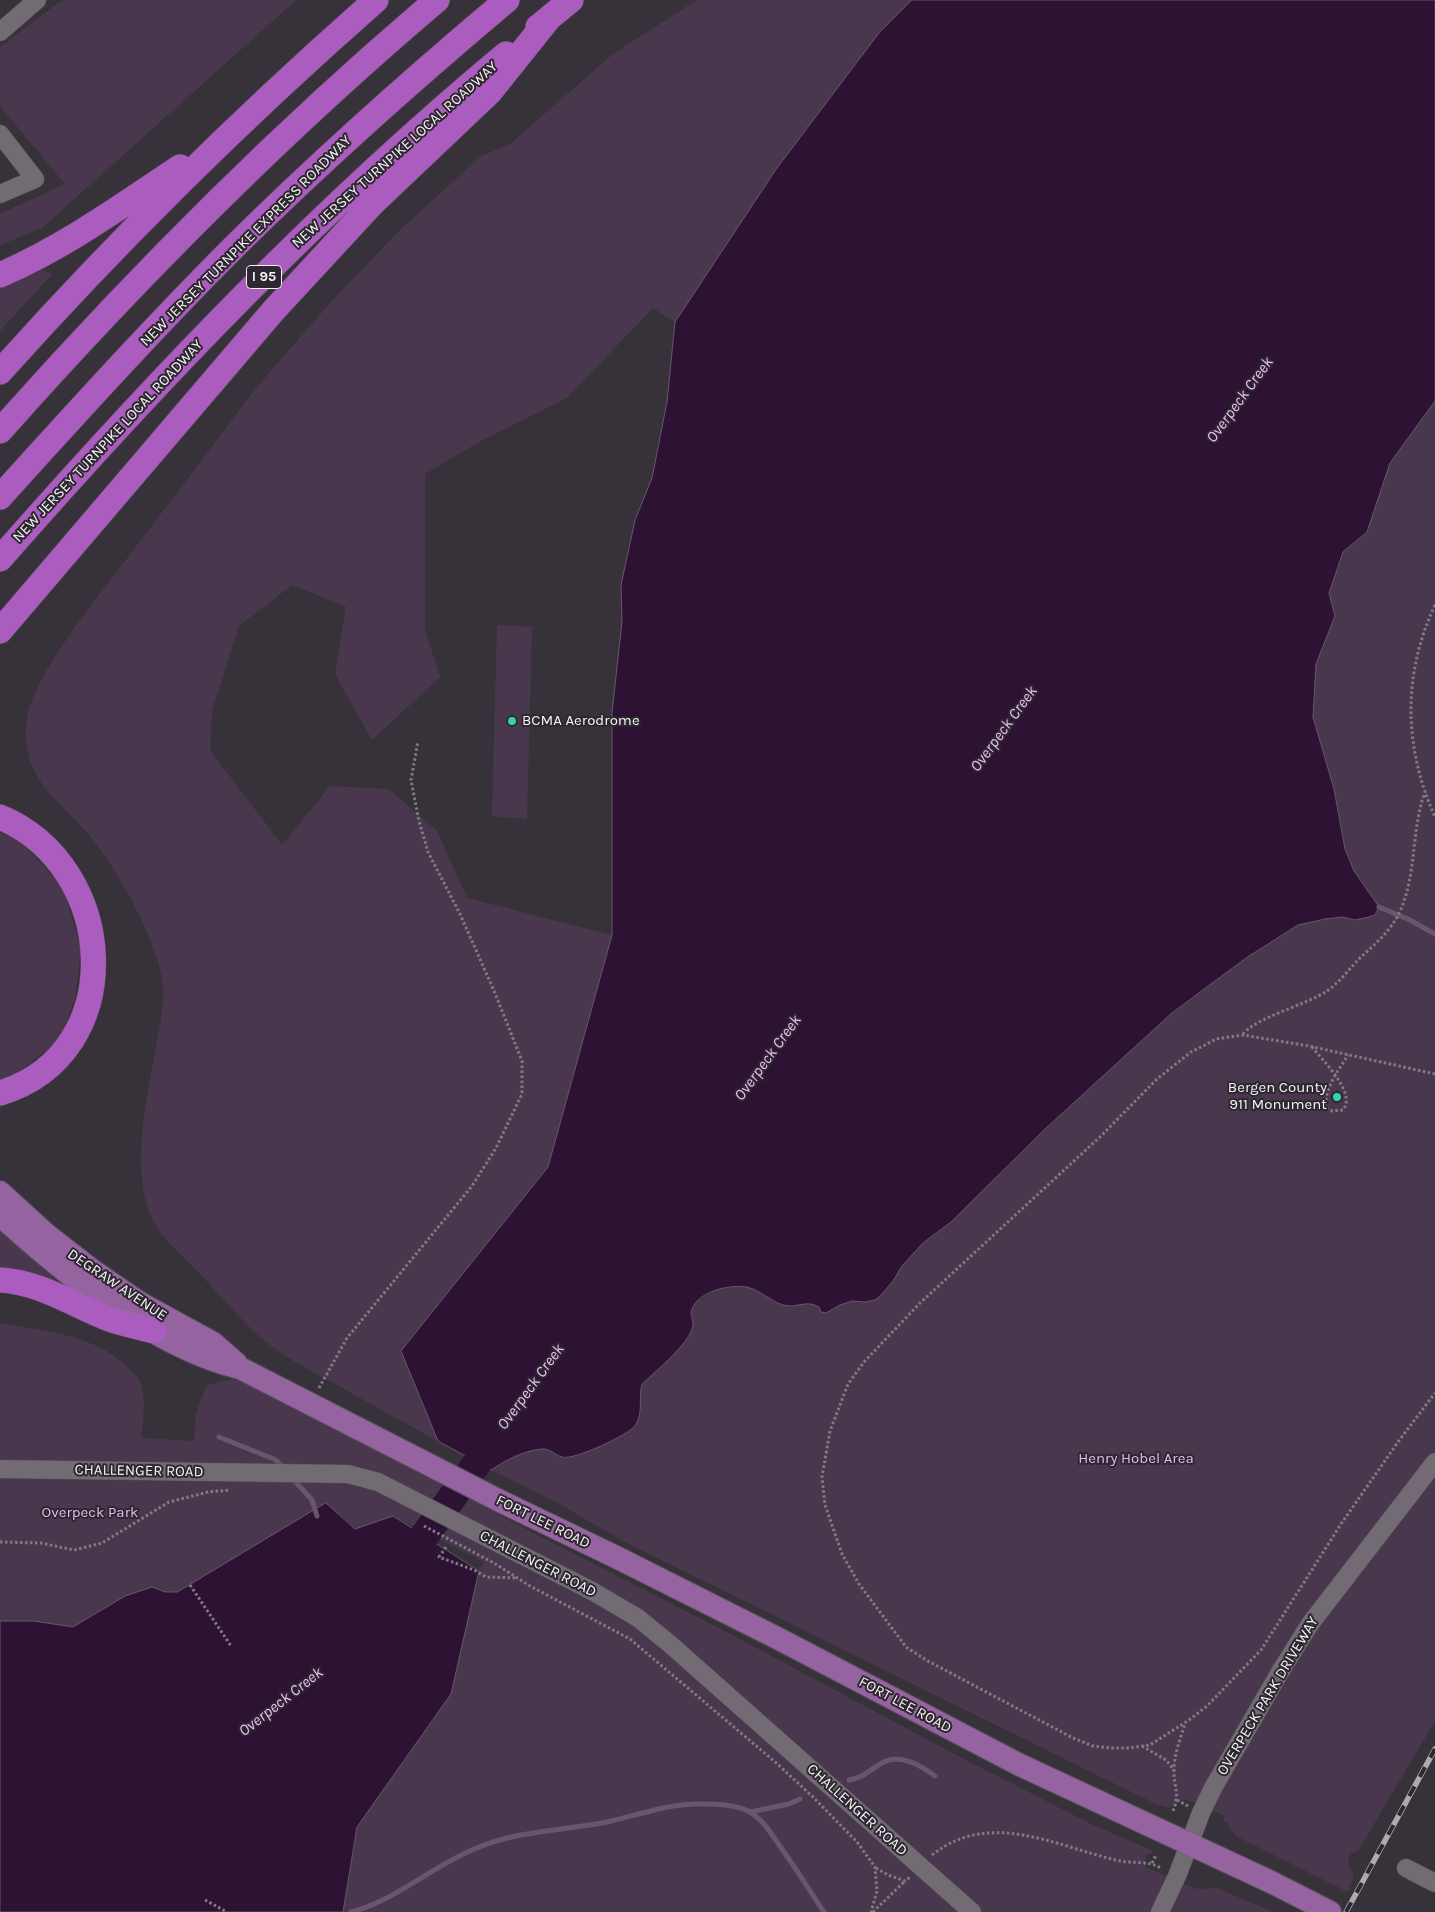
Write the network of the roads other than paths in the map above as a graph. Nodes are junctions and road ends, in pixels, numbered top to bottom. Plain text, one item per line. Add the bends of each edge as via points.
1 (37, 0) edge
2 (376, 0) edge
3 (437, 0) edge
4 (507, 0) edge
5 (571, 0) edge
6 (550, 17) junction
7 (0, 32) edge
8 (232, 132) junction
9 (0, 134) edge
10 (0, 194) edge
11 (0, 275) edge
12 (0, 372) edge
13 (0, 430) edge
14 (0, 497) edge
15 (0, 559) edge
16 (0, 631) edge
17 (0, 817) edge
18 (0, 1093) edge
19 (0, 1192) edge
20 (0, 1215) edge
21 (0, 1280) edge
22 (154, 1331) junction
23 (240, 1368) junction
24 (1435, 1462) edge
25 (0, 1469) edge
26 (482, 1492) joint
27 (1189, 1844) junction
28 (1406, 1868) dead end
29 (1435, 1883) edge
30 (972, 1912) edge
31 (1160, 1912) edge
32 (1330, 1912) edge

1 - 7 street
2 - 8 highway
3 - 13 highway via 337,88 228,192 97,324
4 - 14 highway, NEW JERSEY TURNPIKE EXPRESS ROADWAY / I 95 via 372,118 256,226 119,367
5 - 6 highway, NEW JERSEY TURNPIKE LOCAL ROADWAY / I 95
6 - 15 highway, NEW JERSEY TURNPIKE LOCAL ROADWAY / I 95 via 408,140 267,274 156,386
6 - 16 highway via 490,92 372,204 274,310
8 - 11 highway via 82,234
8 - 12 highway via 73,291
9 - 10 street via 35,179
17 - 18 highway via 19,827 48,850 71,879 87,914 94,952 90,993 77,1030 67,1047 28,1082
19 - 23 main road, DEGRAW AVENUE via 92,1270 140,1303 213,1343
20 - 22 main road, DEGRAW AVENUE via 82,1284
21 - 22 highway via 46,1290 109,1319
22 - 23 main road, DEGRAW AVENUE via 206,1358
23 - 26 main road, DEGRAW AVENUE
24 - 27 street, OVERPECK PARK DRIVEWAY via 1310,1624 1223,1769
25 - 30 street, CHALLENGER ROAD via 339,1474 362,1477 387,1486 592,1592 649,1626
26 - 27 main road, FORT LEE ROAD via 712,1605 1018,1764
27 - 31 street, OVERPECK PARK DRIVEWAY
27 - 32 main road, FORT LEE ROAD
28 - 29 street

